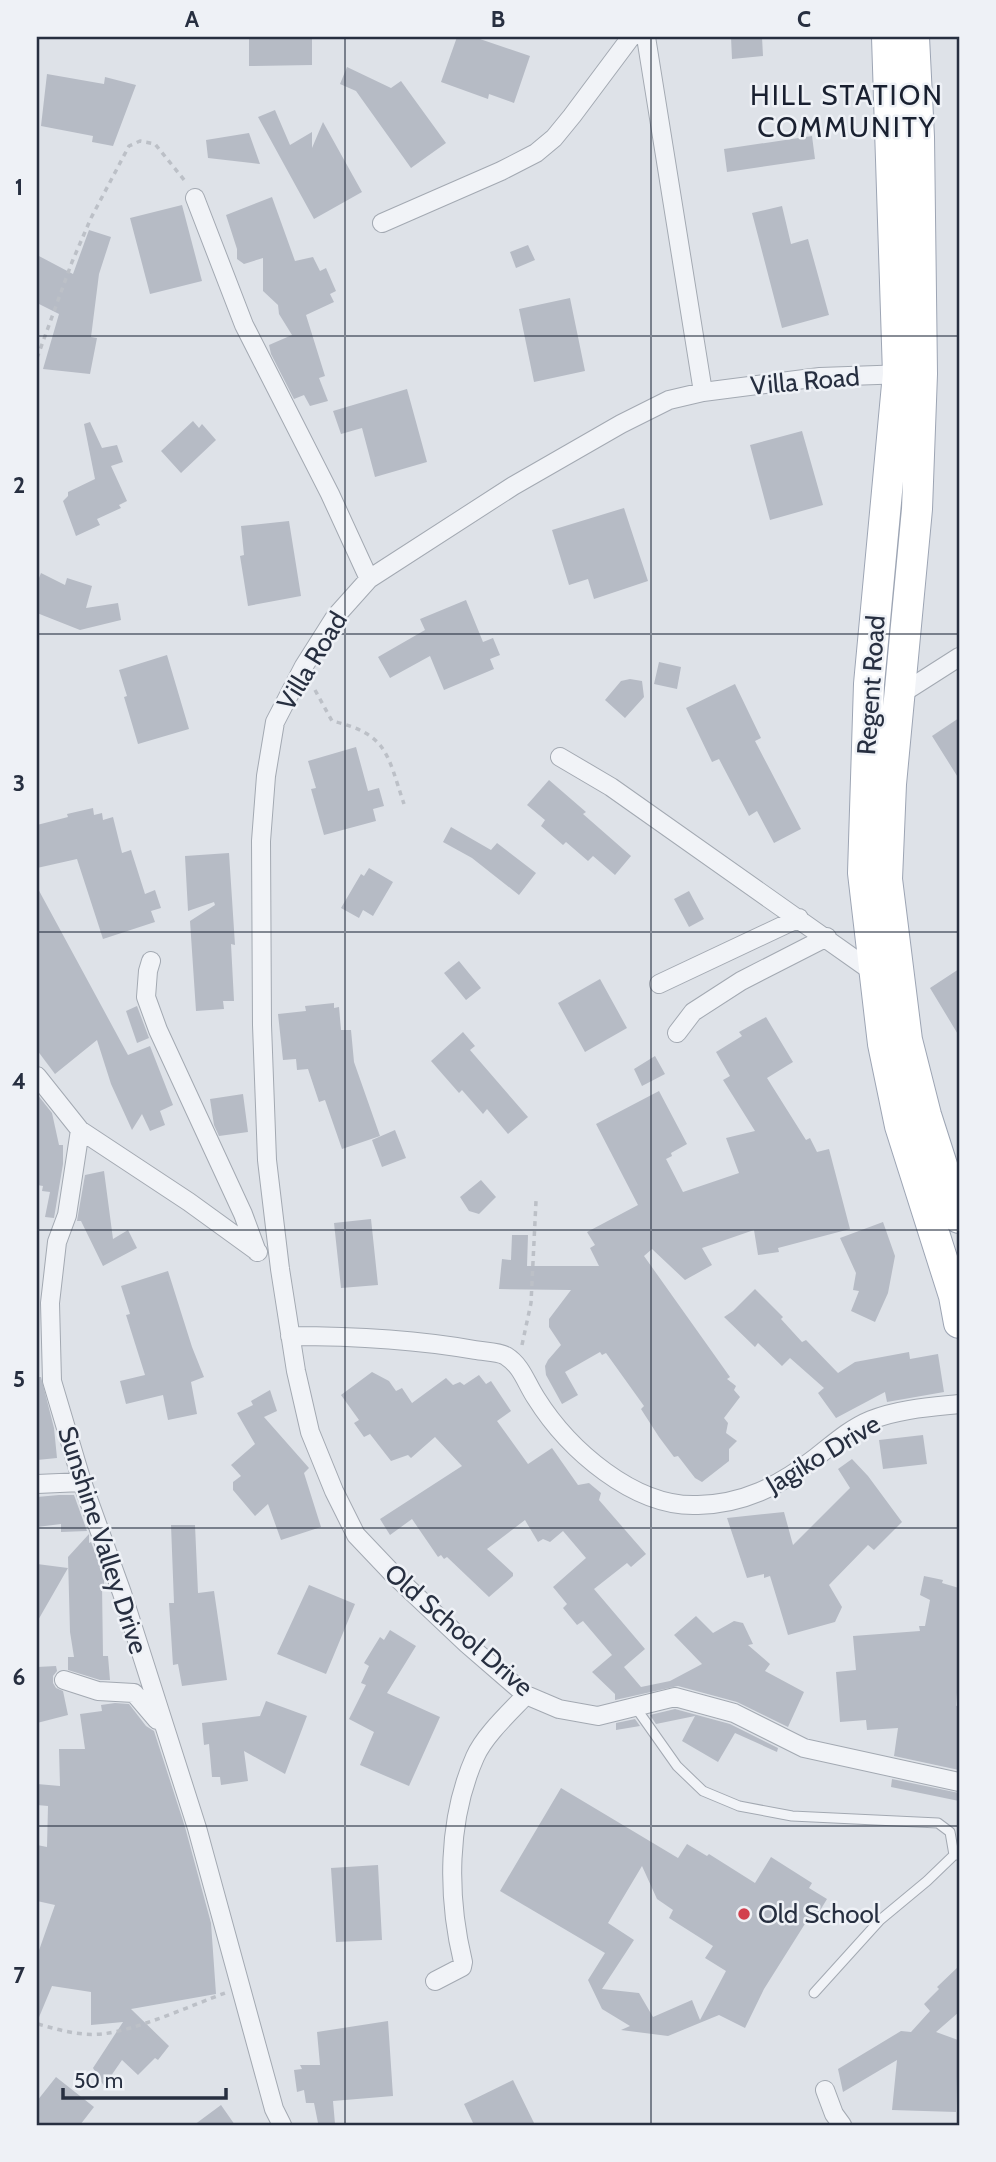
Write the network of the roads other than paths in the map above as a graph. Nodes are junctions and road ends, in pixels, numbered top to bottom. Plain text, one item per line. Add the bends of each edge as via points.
1 (631, 37) edge
2 (646, 37) edge
3 (887, 37) edge
4 (914, 37) edge
5 (194, 198) road end
6 (382, 223) dead end
7 (910, 374) junction
8 (703, 392) junction
9 (369, 579) junction
10 (959, 657) edge
11 (869, 684) junction
12 (901, 694) junction
13 (559, 757) dead end
14 (799, 918) junction
15 (827, 937) junction
16 (152, 961) dead end
17 (873, 972) junction
18 (659, 984) dead end
19 (677, 1033) dead end
20 (37, 1076) edge
21 (80, 1130) junction
22 (954, 1183) edge
23 (922, 1198) junction
24 (959, 1218) edge
25 (257, 1252) junction
26 (280, 1269) junction
27 (959, 1323) edge
28 (290, 1336) junction
29 (44, 1382) edge
30 (959, 1404) edge
31 (82, 1482) junction
32 (37, 1484) edge
33 (64, 1680) dead end
34 (526, 1695) junction
35 (636, 1708) junction
36 (164, 1728) junction
37 (959, 1782) edge
38 (956, 1855) edge
39 (435, 1981) dead end
40 (814, 1993) dead end
41 (825, 2090) dead end
42 (282, 2125) edge
43 (842, 2125) edge

1 - 6 street via 554,138 536,153
2 - 8 street
3 - 7 main road, Regent Road
4 - 7 main road, Regent Road via 919,137
5 - 9 street via 244,325
7 - 8 street, Villa Road via 820,377
7 - 11 main road, Regent Road
7 - 12 main road, Regent Road via 917,509
8 - 9 street, Villa Road via 669,400 621,424 513,486
9 - 26 street, Villa Road via 335,617 304,666 275,722 266,776 261,841 262,1025 267,1160
10 - 12 street
11 - 12 street
11 - 17 main road, Regent Road via 863,873
12 - 22 main road, Regent Road via 887,879 907,1040 926,1115
13 - 14 street via 611,787
14 - 15 street
14 - 18 street
15 - 17 street
15 - 19 street via 741,981 693,1012
16 - 25 street via 146,997
17 - 23 main road, Regent Road via 900,1126
20 - 21 street
21 - 25 street
21 - 29 street, Sunshine Valley Drive via 67,1215 57,1242
22 - 23 street
22 - 24 main road, Regent Road
23 - 27 main road, Regent Road
25 - 26 street
26 - 28 street, Old School Drive
28 - 30 street, Jagiko Drive via 434,1342 503,1354 518,1364 562,1433 610,1475 650,1499 696,1506 745,1499 786,1481 869,1421 898,1411
28 - 34 street, Old School Drive via 310,1432 356,1535 394,1576
29 - 31 street, Sunshine Valley Drive
31 - 32 street
31 - 36 street, Sunshine Valley Drive
33 - 36 street, Sunshine Valley Drive via 97,1691 134,1693
34 - 35 street, Old School Drive via 559,1709 598,1716
34 - 39 street via 475,1755 454,1828 455,1929 463,1962 462,1967
35 - 37 street, Old School Drive via 675,1697 707,1704 804,1748
35 - 38 lane via 677,1766 703,1791 739,1806 792,1815 938,1823 950,1832
36 - 42 street, Sunshine Valley Drive
38 - 40 lane via 880,1920
41 - 43 street

